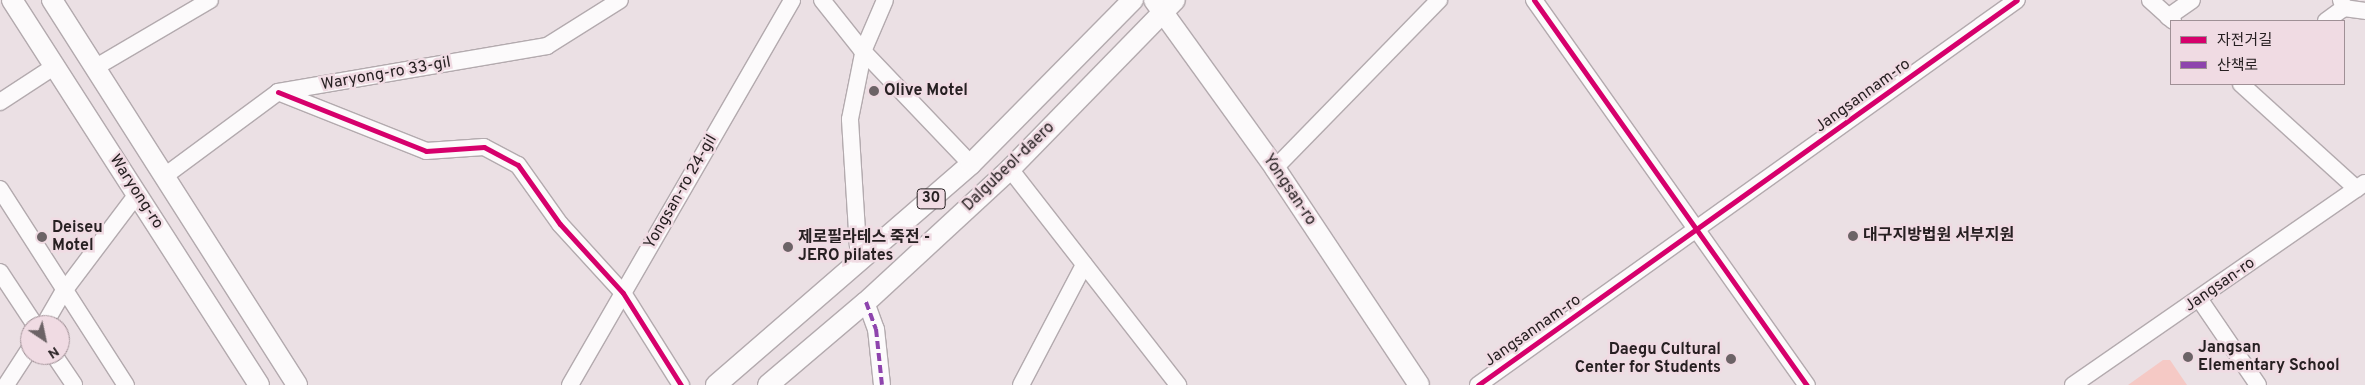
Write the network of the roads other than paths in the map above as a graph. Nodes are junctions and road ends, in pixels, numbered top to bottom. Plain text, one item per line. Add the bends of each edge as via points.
1 (12, 0) edge
2 (52, 0) edge
3 (210, 0) edge
4 (620, 0) edge
5 (792, 0) edge
6 (822, 0) edge
7 (885, 0) edge
8 (1133, 0) edge
9 (1440, 0) edge
10 (1534, 0) edge
11 (2017, 0) edge
12 (2150, 0) edge
13 (2192, 0) edge
14 (1164, 4) edge
15 (2342, 4) edge
16 (2365, 11) edge
17 (2171, 19) edge
18 (2327, 20) edge
19 (863, 52) junction
20 (55, 66) junction
21 (96, 67) junction
22 (2243, 85) edge
23 (278, 92) junction
24 (0, 102) edge
25 (970, 164) junction
26 (1275, 168) junction
27 (1010, 169) junction
28 (166, 175) junction
29 (2361, 186) edge
30 (0, 189) edge
31 (137, 194) junction
32 (1697, 231) junction
33 (859, 263) junction
34 (1084, 265) junction
35 (0, 272) edge
36 (64, 291) junction
37 (623, 293) junction
38 (2200, 300) junction
39 (866, 302) junction
40 (28, 315) edge
41 (50, 315) edge
42 (20, 363) edge
43 (61, 365) edge
44 (6, 385) edge
45 (74, 385) edge
46 (126, 385) edge
47 (259, 385) edge
48 (297, 385) edge
49 (570, 385) edge
50 (681, 385) edge
51 (716, 385) edge
52 (768, 385) edge
53 (882, 385) edge
54 (1021, 385) edge
55 (1178, 385) edge
56 (1419, 385) edge
57 (1478, 385) edge
58 (1807, 385) edge
59 (2073, 385) edge
60 (2258, 385) edge

1 - 20 main road, Waryong-ro
2 - 21 main road, Waryong-ro
3 - 21 street
4 - 23 street, Waryong-ro 33-gil via 547,46
5 - 37 street, Yongsan-ro 24-gil
6 - 19 street, Dalgubeol-daero
7 - 19 street
8 - 25 main road, Dalgubeol-daero / 30
9 - 26 street
10 - 32 street
11 - 32 street, Jangsannam-ro
12 - 17 street
13 - 17 street
14 - 26 main road, Yongsan-ro
14 - 27 main road, Dalgubeol-daero / 30
15 - 16 street
15 - 18 street
19 - 25 street, Dalgubeol-daero
19 - 33 street via 850,119
20 - 24 street
20 - 31 main road, Waryong-ro
21 - 28 main road, Waryong-ro
22 - 29 street
23 - 28 street, Waryong-ro 33-gil
23 - 37 street via 426,151 484,146 518,166 560,224
25 - 33 main road, Dalgubeol-daero / 30
26 - 56 main road, Yongsan-ro
27 - 34 street
27 - 39 main road, Dalgubeol-daero / 30
28 - 48 main road, Waryong-ro
29 - 38 street, Jangsan-ro
30 - 36 street
31 - 36 street
31 - 47 main road, Waryong-ro
32 - 57 street, Jangsannam-ro
32 - 58 street
33 - 51 main road, Dalgubeol-daero / 30
34 - 54 street
34 - 55 street
35 - 40 street
36 - 41 street
36 - 46 street
37 - 49 street, Yongsan-ro 24-gil
37 - 50 street
38 - 59 street, Jangsan-ro
38 - 60 street
39 - 52 main road, Dalgubeol-daero / 30
39 - 53 street via 876,329
42 - 44 street
43 - 45 street

